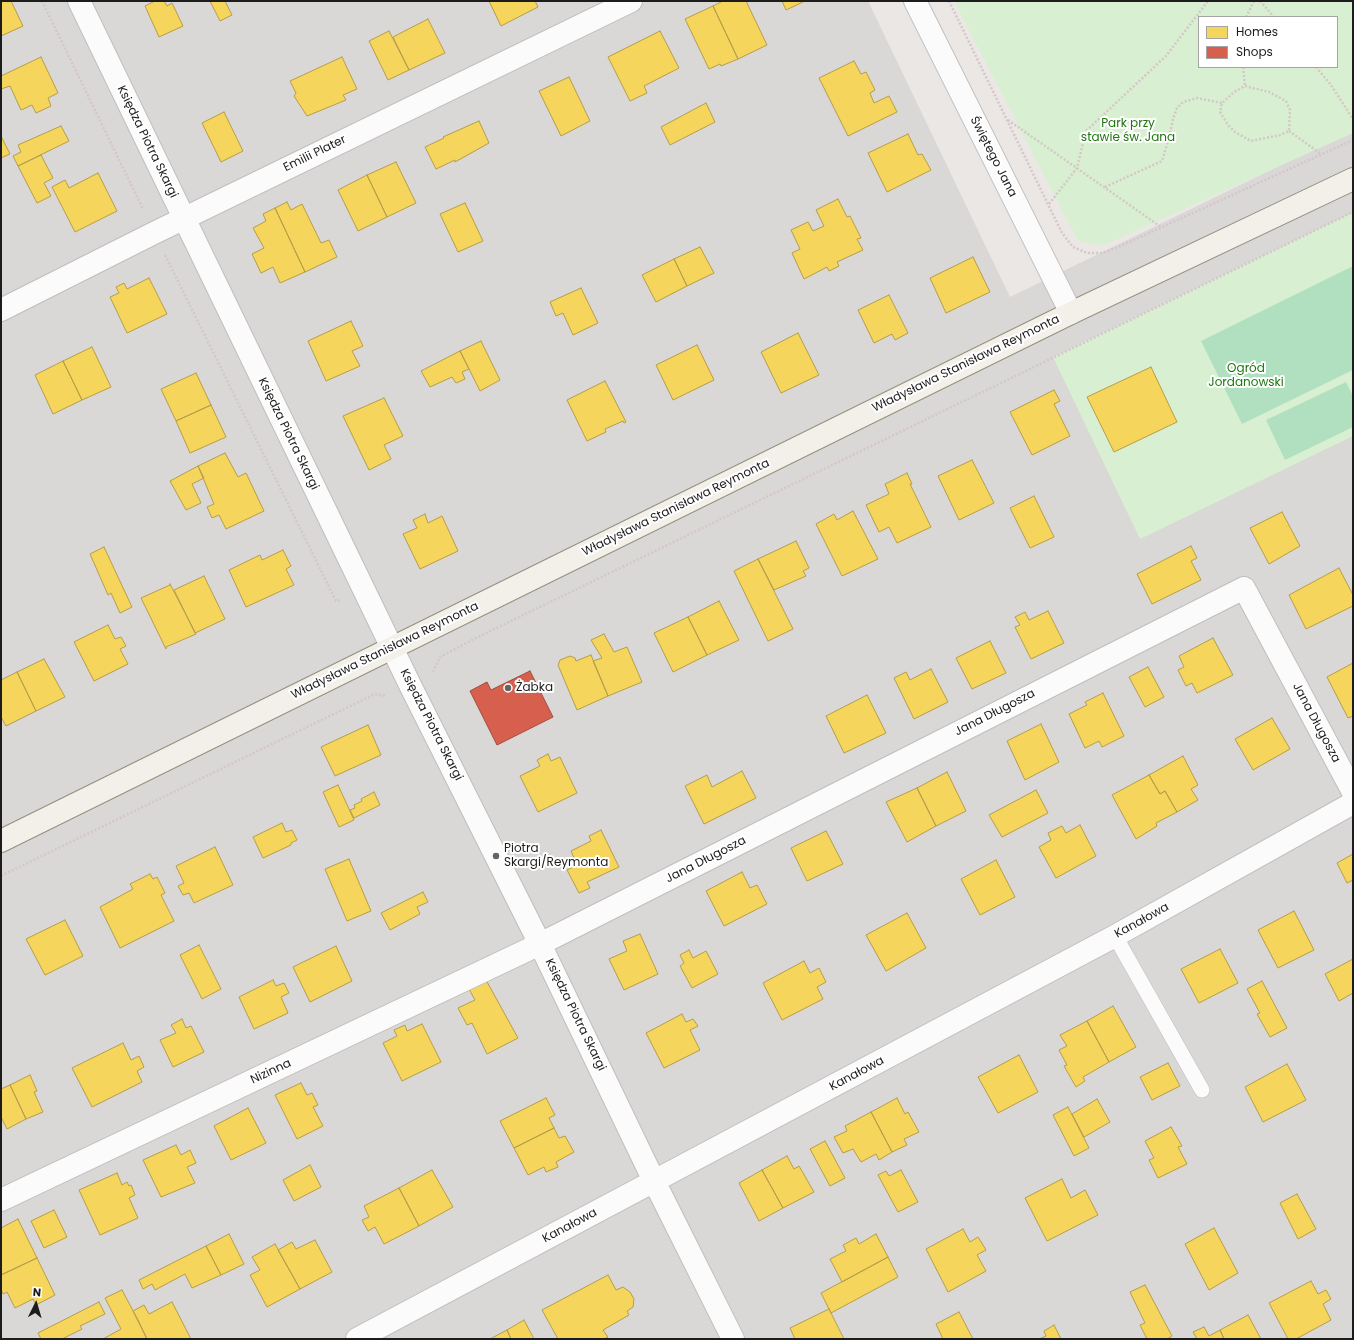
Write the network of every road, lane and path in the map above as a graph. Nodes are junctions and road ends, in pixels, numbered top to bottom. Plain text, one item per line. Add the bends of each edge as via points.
1 (42, 1) edge
2 (78, 1) edge
3 (631, 1) edge
4 (916, 1) edge
5 (949, 1) edge
6 (1208, 1) edge
7 (1254, 1) edge
8 (1260, 1) edge
9 (1246, 16) edge
10 (1273, 16) edge
11 (1243, 68) edge
12 (1317, 68) edge
13 (1245, 86) junction
14 (1222, 103) junction
15 (1353, 119) edge
16 (1008, 120) junction
17 (1289, 131) junction
18 (1353, 140) edge
19 (1322, 155) junction
20 (1077, 168) junction
21 (1353, 179) edge
22 (1106, 187) junction
23 (1049, 204) junction
24 (1353, 212) edge
25 (184, 219) junction
26 (1161, 228) junction
27 (154, 233) junction
28 (1, 310) edge
29 (1071, 313) junction
30 (336, 601) dead end
31 (392, 647) junction
32 (432, 674) dead end
33 (391, 697) dead end
34 (1353, 792) edge
35 (1353, 803) edge
36 (1, 841) edge
37 (1, 876) edge
38 (1115, 936) junction
39 (540, 944) junction
40 (1202, 1090) dead end
41 (654, 1181) junction
42 (1, 1200) edge
43 (357, 1339) edge
44 (733, 1339) edge

1 - 27 path
2 - 25 street, Księdza Piotra Skargi
3 - 25 street, Emilii Plater
4 - 29 street, Świętego Jana
5 - 16 path
6 - 20 path via 1166,56 1086,131
7 - 9 path
8 - 10 path
11 - 13 path
12 - 15 path
13 - 14 path
13 - 17 path via 1269,92 1286,101 1290,110
14 - 17 path via 1220,112 1224,121 1247,140 1258,141
14 - 22 path via 1197,98 1183,102 1177,108 1173,119 1162,161
16 - 20 path
16 - 23 path
17 - 19 path
18 - 19 path
19 - 26 path
20 - 22 path
20 - 23 path
21 - 29 main road, Władysława Stanisława Reymonta
22 - 26 path
23 - 26 path via 1062,233 1073,247 1087,253 1109,251
24 - 32 path via 474,639 440,657
25 - 27 street, Emilii Plater
25 - 31 street, Księdza Piotra Skargi
27 - 28 street, Emilii Plater
27 - 30 path
29 - 31 main road, Władysława Stanisława Reymonta
31 - 36 main road, Władysława Stanisława Reymonta
31 - 39 street, Księdza Piotra Skargi
33 - 37 path via 375,694
34 - 39 street, Jana Długosza via 1244,588
35 - 38 street, Kanałowa
38 - 40 lane
38 - 41 street, Kanałowa
39 - 41 street, Księdza Piotra Skargi
39 - 42 street, Nizinna
41 - 43 street, Kanałowa
41 - 44 street, Księdza Piotra Skargi

